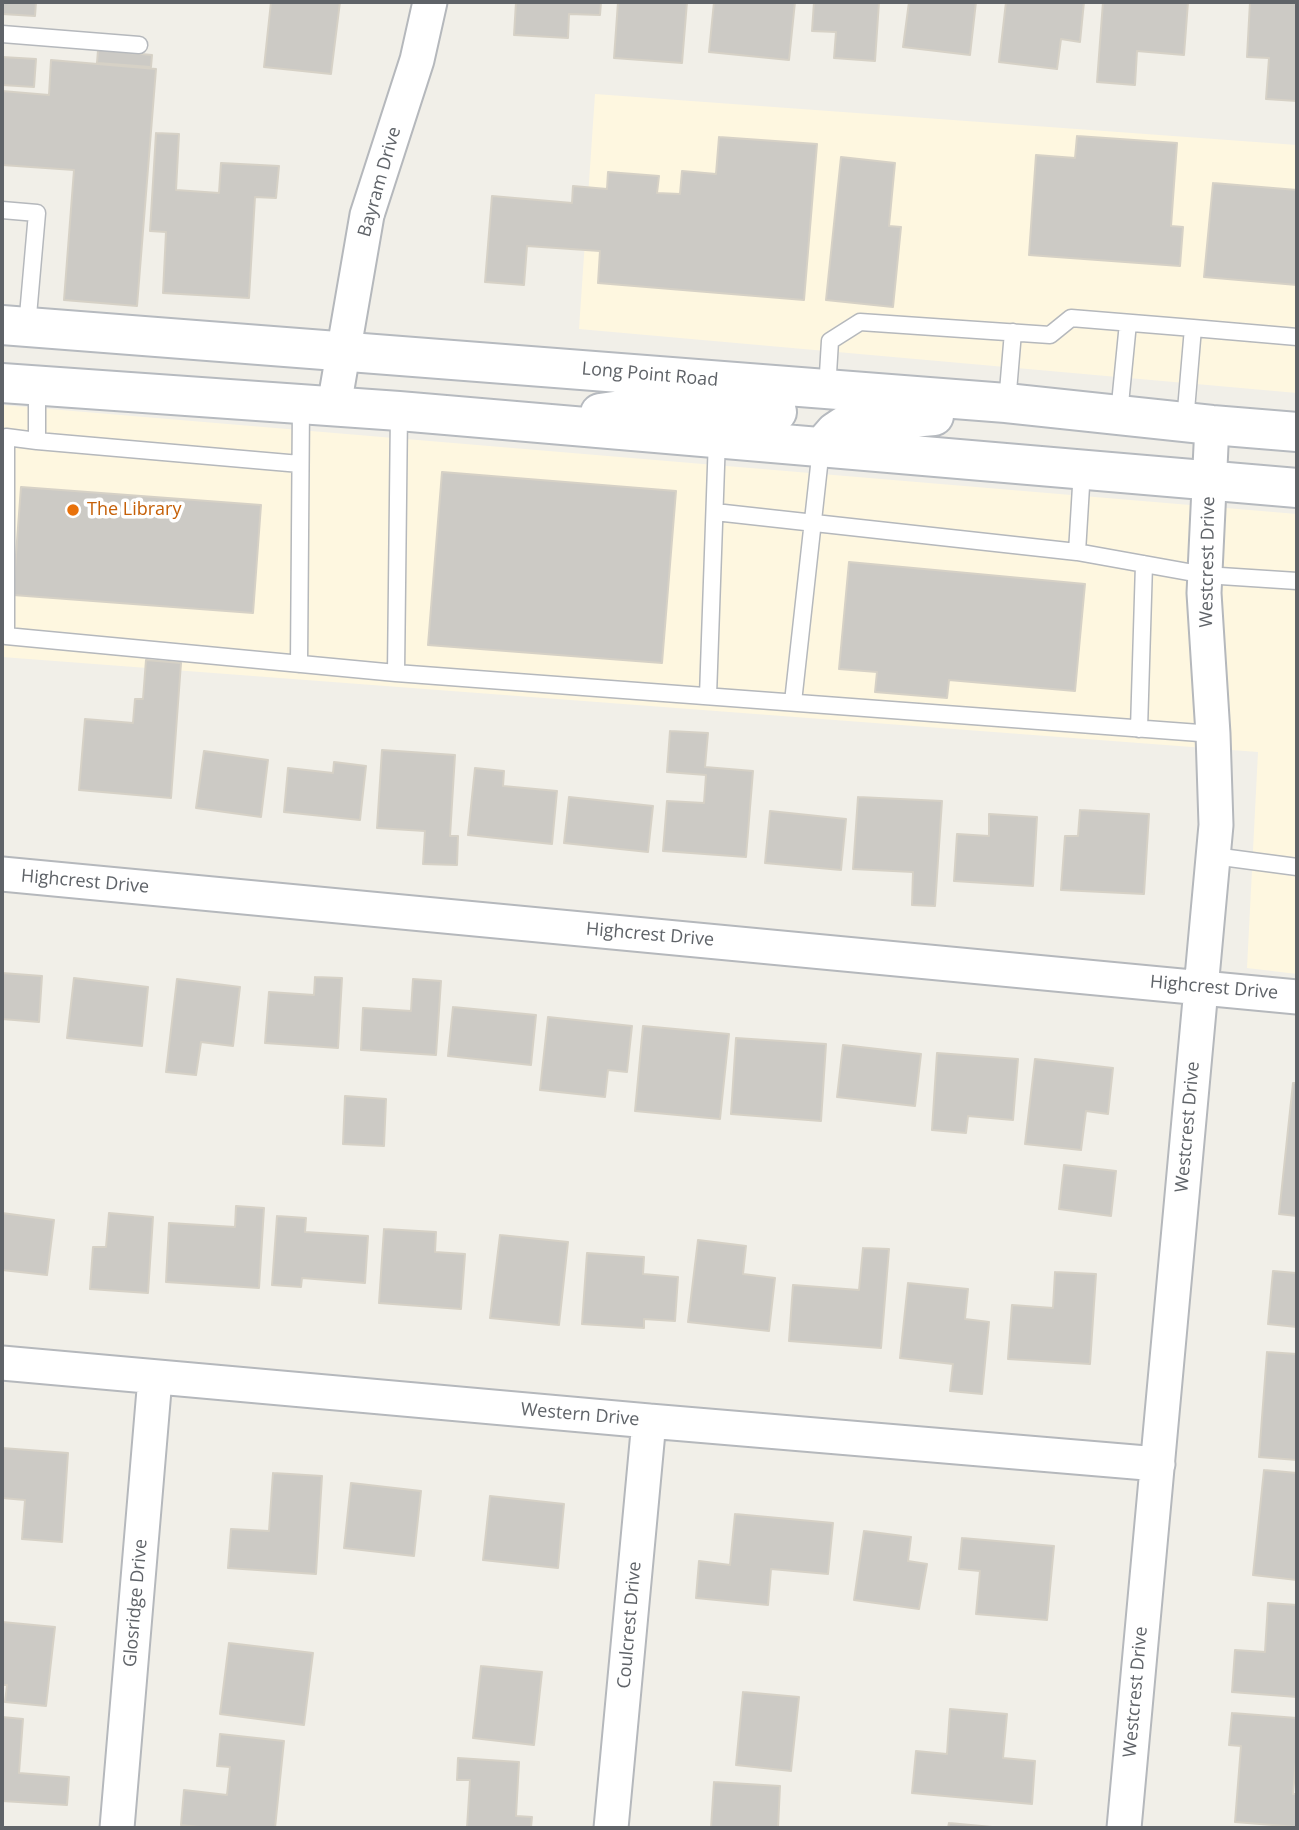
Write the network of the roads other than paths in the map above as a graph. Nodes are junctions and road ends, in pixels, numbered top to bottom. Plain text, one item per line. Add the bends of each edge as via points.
1 (430, 2) edge
2 (2, 34) edge
3 (139, 45) dead end
4 (2, 210) edge
5 (1128, 323) junction
6 (15, 326) edge
7 (1193, 328) junction
8 (1013, 332) junction
9 (1297, 337) edge
10 (344, 351) junction
11 (19, 384) edge
12 (827, 390) junction
13 (999, 403) junction
14 (317, 405) junction
15 (398, 411) junction
16 (1119, 415) junction
17 (528, 423) junction
18 (1198, 423) junction
19 (1297, 432) edge
20 (717, 439) junction
21 (37, 440) junction
22 (821, 448) junction
23 (300, 464) junction
24 (1082, 470) junction
25 (1210, 481) junction
26 (1297, 488) edge
27 (715, 512) junction
28 (813, 522) junction
29 (1077, 552) junction
30 (1144, 564) junction
31 (1205, 575) junction
32 (1297, 581) edge
33 (299, 664) junction
34 (396, 673) junction
35 (708, 696) junction
36 (793, 702) junction
37 (1139, 729) junction
38 (1213, 734) junction
39 (1214, 856) junction
40 (1297, 867) edge
41 (2, 874) edge
42 (1201, 987) junction
43 (1297, 996) edge
44 (2, 1363) edge
45 (155, 1378) junction
46 (649, 1421) junction
47 (1158, 1464) junction
48 (117, 1828) edge
49 (611, 1828) edge
50 (1124, 1828) edge

1 - 10 street, Bayram Drive via 417,60 367,215
2 - 3 lane
4 - 6 lane via 37,213
5 - 7 lane
5 - 8 lane via 1071,318 1050,335
5 - 16 lane
6 - 10 main road, Long Point Road
7 - 9 lane
7 - 18 lane
8 - 12 lane via 860,322 830,341
8 - 13 lane
10 - 12 main road, Long Point Road
10 - 14 street, Bayram Drive
11 - 14 main road
11 - 21 lane
12 - 13 main road, Long Point Road
12 - 17 main road via 786,412 663,404
13 - 16 main road, Long Point Road
13 - 22 main road via 927,418 844,426
14 - 15 main road
14 - 23 lane
15 - 17 main road
15 - 34 lane
16 - 18 main road, Long Point Road
17 - 20 main road
18 - 19 main road, Long Point Road
18 - 25 street, Westcrest Drive
20 - 22 main road
20 - 27 lane
21 - 23 lane
21 - 33 lane via 6,437 6,636
22 - 24 main road
22 - 28 lane
23 - 33 lane
24 - 25 main road
24 - 29 lane
25 - 26 main road
25 - 31 street, Westcrest Drive
27 - 28 lane
27 - 35 lane
28 - 29 lane
28 - 36 lane
29 - 30 lane
30 - 31 lane
30 - 37 lane
31 - 32 lane
31 - 38 street, Westcrest Drive
33 - 34 lane
34 - 35 lane
35 - 36 lane
36 - 37 lane
37 - 38 lane
38 - 39 street, Westcrest Drive
39 - 40 lane
39 - 42 street, Westcrest Drive
41 - 42 street, Highcrest Drive
42 - 43 street, Highcrest Drive
42 - 47 street, Westcrest Drive
44 - 45 street, Western Drive
45 - 46 street, Western Drive
45 - 48 street, Glosridge Drive
46 - 47 street, Western Drive
46 - 49 street, Coulcrest Drive
47 - 50 street, Westcrest Drive

